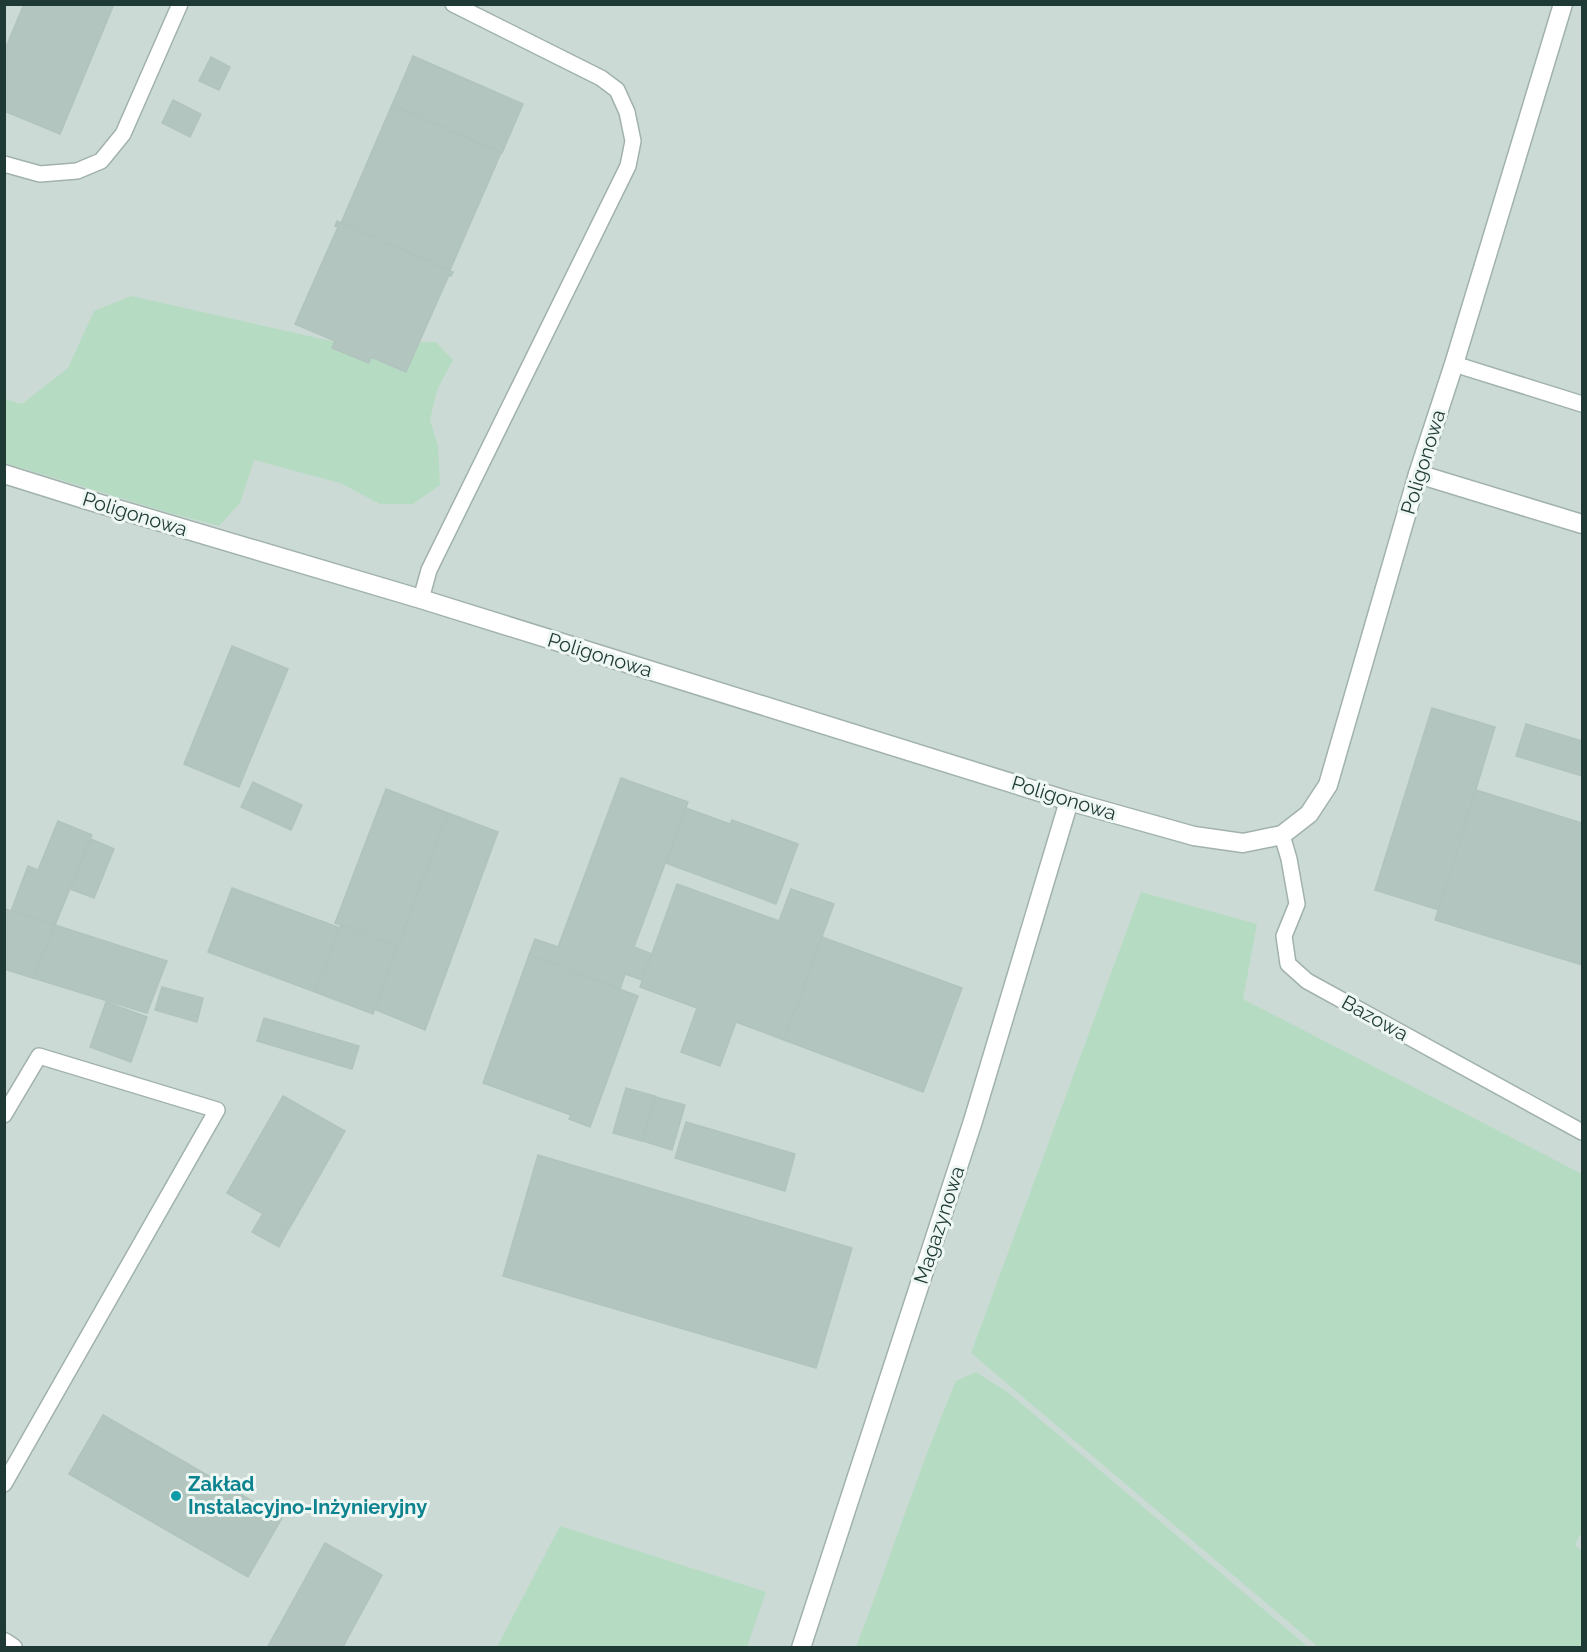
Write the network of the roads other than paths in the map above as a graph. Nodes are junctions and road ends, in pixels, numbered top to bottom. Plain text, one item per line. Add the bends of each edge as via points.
1 (180, 4) edge
2 (453, 4) edge
3 (1563, 4) edge
4 (4, 164) edge
5 (1454, 364) junction
6 (1582, 404) edge
7 (4, 474) edge
8 (1418, 474) junction
9 (1582, 524) edge
10 (421, 599) junction
11 (1069, 801) junction
12 (1282, 835) junction
13 (6, 1109) edge
14 (1582, 1132) edge
15 (4, 1484) edge
16 (4, 1642) edge
17 (13, 1647) edge
18 (801, 1647) edge

1 - 4 lane via 123,134 101,161 77,171 40,174
2 - 10 lane via 601,78 617,90 633,141 628,166 429,570
3 - 5 street, Poligonowa
5 - 6 lane
5 - 8 street, Poligonowa
7 - 10 street, Poligonowa
8 - 9 street
8 - 12 street, Poligonowa via 1328,785 1309,814
10 - 11 street, Poligonowa
11 - 12 street, Poligonowa via 1194,836 1244,843
11 - 18 street, Magazynowa via 973,1120
12 - 14 lane, Bazowa via 1297,904 1284,936 1288,964 1306,981
13 - 15 lane via 39,1056 217,1110
16 - 17 street

